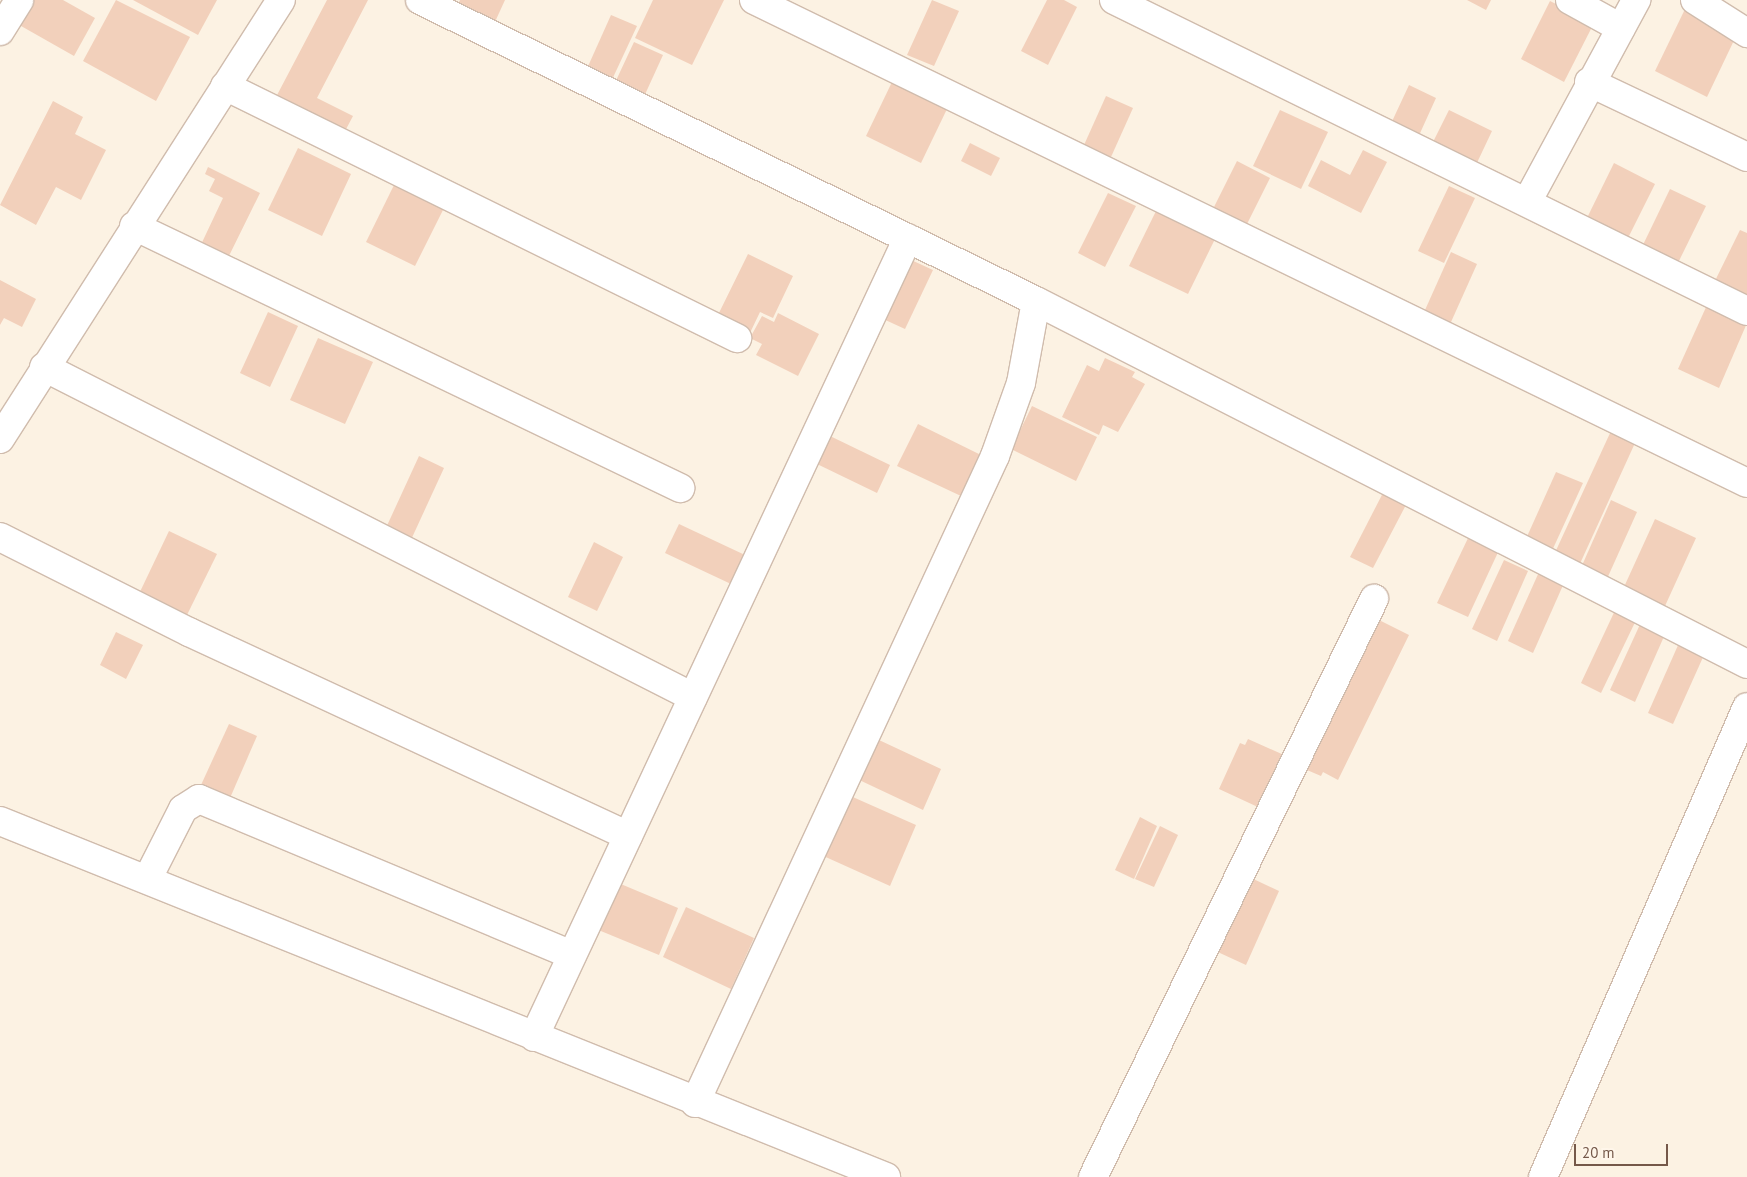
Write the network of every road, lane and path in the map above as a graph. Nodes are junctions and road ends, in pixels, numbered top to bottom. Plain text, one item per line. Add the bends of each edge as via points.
1 (19, 0) edge
2 (281, 0) edge
3 (420, 0) edge
4 (754, 0) edge
5 (1114, 0) edge
6 (1570, 0) edge
7 (1636, 0) edge
8 (1695, 0) edge
9 (1621, 28) junction
10 (0, 31) edge
11 (1747, 33) edge
12 (1589, 82) junction
13 (225, 86) junction
14 (1747, 157) edge
15 (1528, 202) junction
16 (134, 226) junction
17 (908, 238) junction
18 (1036, 301) junction
19 (1747, 311) edge
20 (737, 338) dead end
21 (44, 367) junction
22 (0, 439) edge
23 (1747, 483) edge
24 (680, 488) dead end
25 (0, 537) edge
26 (1374, 599) dead end
27 (1747, 664) edge
28 (693, 696) junction
29 (1747, 707) edge
30 (0, 821) edge
31 (628, 836) junction
32 (148, 878) junction
33 (572, 955) junction
34 (534, 1037) junction
35 (695, 1103) junction
36 (886, 1177) edge
37 (1092, 1177) edge
38 (1543, 1177) edge

1 - 10 street
2 - 13 street
3 - 17 street
4 - 23 street
5 - 15 street
6 - 9 street
7 - 9 street
8 - 11 street
9 - 12 street
12 - 14 street
12 - 15 street
13 - 16 street
13 - 20 street
15 - 19 street
16 - 21 street
16 - 24 street
17 - 18 street
17 - 28 street
18 - 27 street
18 - 35 street via 1021,383 995,456
21 - 22 street
21 - 28 street
25 - 31 street via 190,632
26 - 37 street
28 - 31 street
29 - 38 street
30 - 32 street
31 - 33 street
32 - 33 street via 183,808 199,798
32 - 34 street
33 - 34 street
34 - 35 street
35 - 36 street

